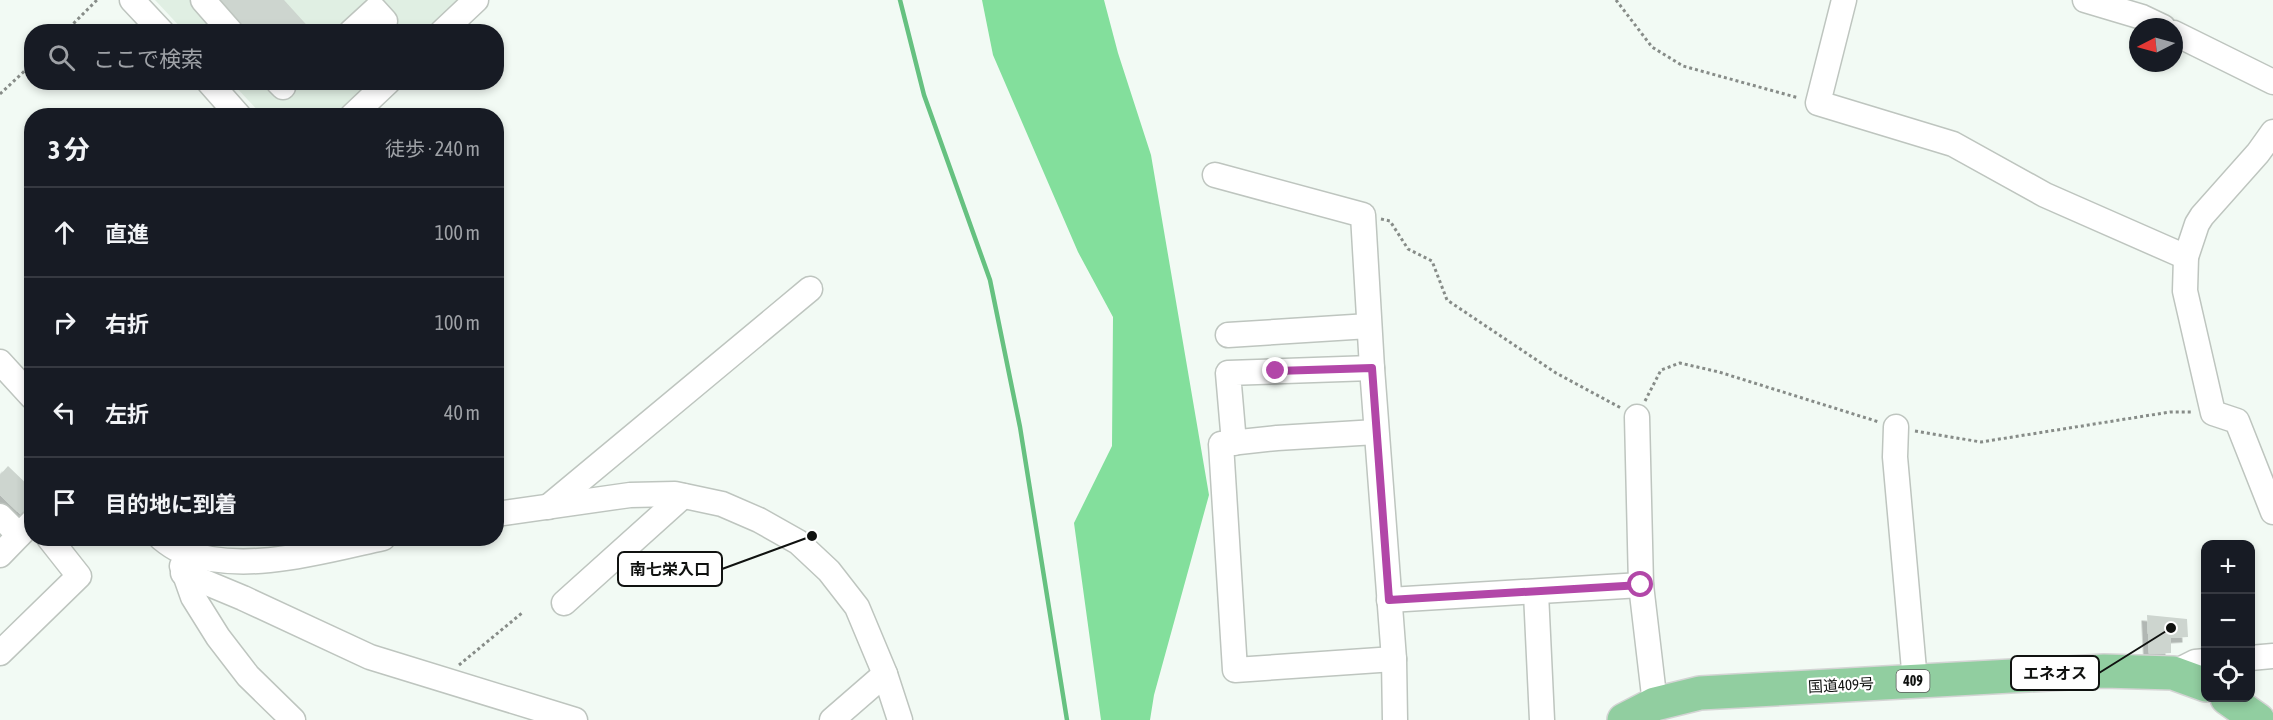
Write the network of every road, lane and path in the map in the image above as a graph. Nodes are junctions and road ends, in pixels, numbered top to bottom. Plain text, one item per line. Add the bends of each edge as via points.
1 (97, 0) edge
2 (132, 0) edge
3 (202, 0) edge
4 (476, 0) edge
5 (1616, 0) edge
6 (1844, 0) edge
7 (2085, 0) edge
8 (2144, 18) edge
9 (385, 21) dead end
10 (73, 24) edge
11 (154, 24) edge
12 (224, 24) edge
13 (360, 24) edge
14 (450, 24) edge
15 (2183, 37) edge
16 (24, 72) edge
17 (2273, 82) edge
18 (216, 90) edge
19 (380, 90) edge
20 (0, 94) edge
21 (1818, 103) junction
22 (232, 108) edge
23 (360, 108) edge
24 (2273, 132) edge
25 (1215, 175) dead end
26 (1363, 215) junction
27 (2186, 257) junction
28 (810, 289) dead end
29 (1369, 326) junction
30 (1228, 335) dead end
31 (0, 362) edge
32 (1372, 368) junction
33 (24, 388) edge
34 (2212, 413) junction
35 (1637, 417) junction
36 (1896, 427) junction
37 (1376, 432) junction
38 (1234, 442) junction
39 (683, 496) junction
40 (548, 507) junction
41 (2273, 512) edge
42 (504, 513) edge
43 (0, 516) edge
44 (24, 528) edge
45 (24, 529) edge
46 (56, 546) edge
47 (347, 546) edge
48 (174, 554) edge
49 (0, 555) edge
50 (1641, 585) junction
51 (1536, 593) junction
52 (1389, 600) junction
53 (564, 603) dead end
54 (522, 613) dead end
55 (0, 653) edge
56 (2273, 656) edge
57 (2255, 658) edge
58 (1394, 659) junction
59 (2201, 661) edge
60 (2174, 673) junction
61 (885, 674) junction
62 (441, 679) junction
63 (1915, 681) junction
64 (2201, 683) edge
65 (2233, 702) edge
66 (1655, 704) junction
67 (293, 720) edge
68 (574, 720) edge
69 (832, 720) edge
70 (900, 720) edge
71 (1395, 720) edge
72 (1542, 720) edge
73 (1624, 720) edge
74 (2258, 720) edge

1 - 10 path
2 - 11 street
3 - 12 street
4 - 14 street
5 - 21 path via 1652,47 1683,66
6 - 21 street
7 - 8 street
9 - 13 street via 375,10
15 - 17 street
16 - 20 path
18 - 22 street
19 - 23 street
21 - 27 street via 1953,144 2045,195
24 - 27 street via 2196,224
25 - 26 street
26 - 29 street
26 - 35 path via 1390,221 1408,249 1432,261 1447,300 1556,373
27 - 34 street via 2185,291
28 - 40 street
29 - 30 street
29 - 32 street
31 - 33 street
32 - 37 street
32 - 38 street via 1228,373
34 - 36 path via 2170,412 1981,442
34 - 41 street via 2237,421
35 - 36 path via 1661,370 1680,363
35 - 50 street
36 - 63 street via 1895,457
37 - 38 street
37 - 52 street
38 - 58 street via 1221,444 1235,670
39 - 40 street via 630,495
39 - 53 street
39 - 61 street via 722,504 798,542 829,571 857,607
40 - 42 street
43 - 44 street
45 - 49 street
46 - 55 street via 80,576
47 - 48 street via 298,557 254,561
48 - 62 street via 243,598 370,657
48 - 67 street via 193,597 218,637 248,676
50 - 51 street
50 - 66 street
51 - 52 street
51 - 72 street
52 - 58 street
54 - 62 path
56 - 57 street
58 - 71 street
59 - 60 street
60 - 63 highway, 国道409号 / 409 via 2104,671
60 - 64 highway, 国道409号 / 409
61 - 69 street
61 - 70 street
62 - 68 street
63 - 66 highway, 国道409号 / 409 via 1700,693
65 - 74 highway
66 - 73 highway, 国道409号 / 409

